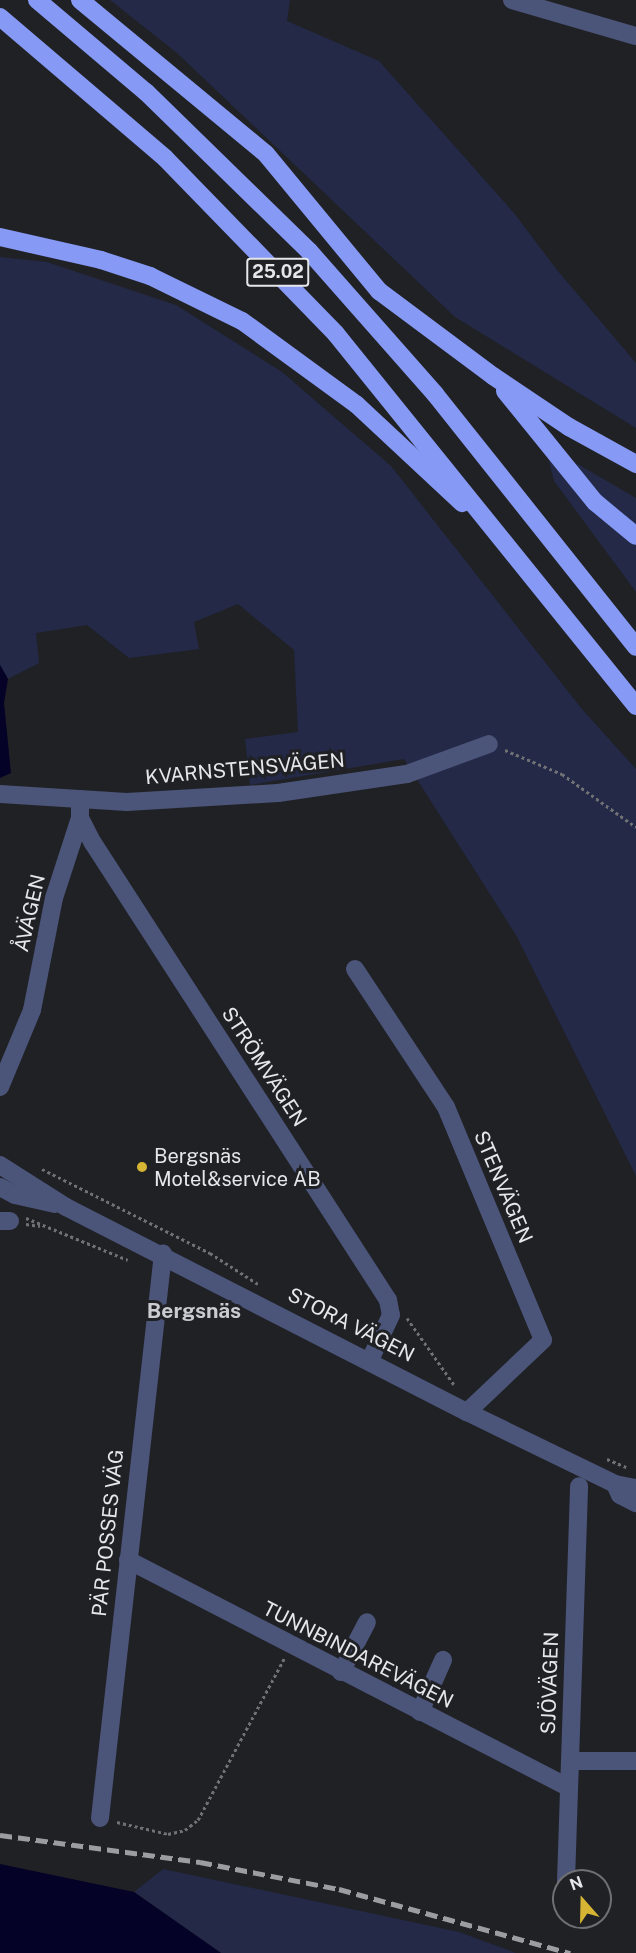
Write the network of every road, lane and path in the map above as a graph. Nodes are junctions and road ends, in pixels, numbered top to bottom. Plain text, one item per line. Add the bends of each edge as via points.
1 (38, 0) edge
2 (80, 0) edge
3 (512, 0) edge
4 (0, 17) edge
5 (636, 36) edge
6 (0, 237) edge
7 (493, 376) junction
8 (636, 464) edge
9 (636, 536) edge
10 (520, 561) junction
11 (636, 647) edge
12 (636, 706) edge
13 (489, 744) joint
14 (0, 794) edge
15 (80, 799) junction
16 (80, 818) junction
17 (636, 827) edge
18 (355, 969) dead end
19 (0, 1087) edge
20 (34, 1164) dead end
21 (0, 1165) edge
22 (0, 1187) edge
23 (66, 1207) junction
24 (164, 1254) junction
25 (260, 1285) dead end
26 (388, 1300) junction
27 (370, 1360) junction
28 (446, 1383) dead end
29 (456, 1388) junction
30 (474, 1406) junction
31 (598, 1455) dead end
32 (636, 1471) edge
33 (615, 1484) junction
34 (579, 1486) dead end
35 (636, 1488) edge
36 (636, 1503) edge
37 (128, 1560) junction
38 (368, 1622) dead end
39 (291, 1646) junction
40 (443, 1660) dead end
41 (340, 1672) junction
42 (420, 1712) junction
43 (570, 1761) junction
44 (636, 1761) edge
45 (570, 1788) junction
46 (100, 1818) joint
47 (567, 1869) edge

1 - 11 highway, 25.02 via 146,92 309,251 435,394
2 - 7 highway via 266,154 379,291
3 - 5 street
4 - 10 highway, 25.02 via 165,158 254,246 336,334
6 - 10 highway via 101,260 150,276 242,321 357,405
7 - 8 highway via 569,427
7 - 9 highway via 594,502
10 - 12 highway, 25.02
13 - 15 street, KVARNSTENSVÄGEN via 407,774 278,793 127,802
13 - 17 path via 562,774
14 - 15 street, KVARNSTENSVÄGEN
15 - 16 street
16 - 19 street, ÅVÄGEN via 54,898 32,1010
16 - 26 street, STRÖMVÄGEN
18 - 30 street, STENVÄGEN via 446,1107 543,1340
20 - 25 path via 126,1214 210,1253
21 - 23 street, STORA VÄGEN
22 - 23 street, STORA VÄGEN via 15,1195
23 - 24 street, STORA VÄGEN
24 - 27 street, STORA VÄGEN
24 - 37 street, PÄR POSSES VÄG
26 - 27 street via 392,1316
26 - 29 path via 410,1320
27 - 30 street, STORA VÄGEN
28 - 29 path
29 - 30 path
30 - 33 street, STORA VÄGEN
31 - 32 path
33 - 35 street, STORA VÄGEN
33 - 36 street, STORA VÄGEN via 620,1495
34 - 43 street, SJÖVÄGEN
37 - 39 street, TUNNBINDAREVÄGEN
37 - 46 street, PÄR POSSES VÄG
38 - 41 street
39 - 41 street, TUNNBINDAREVÄGEN
39 - 46 path via 198,1820 185,1830 168,1834
40 - 42 street
41 - 42 street, TUNNBINDAREVÄGEN
42 - 45 street, TUNNBINDAREVÄGEN
43 - 44 street
43 - 45 street, SJÖVÄGEN
45 - 47 street, SJÖVÄGEN

